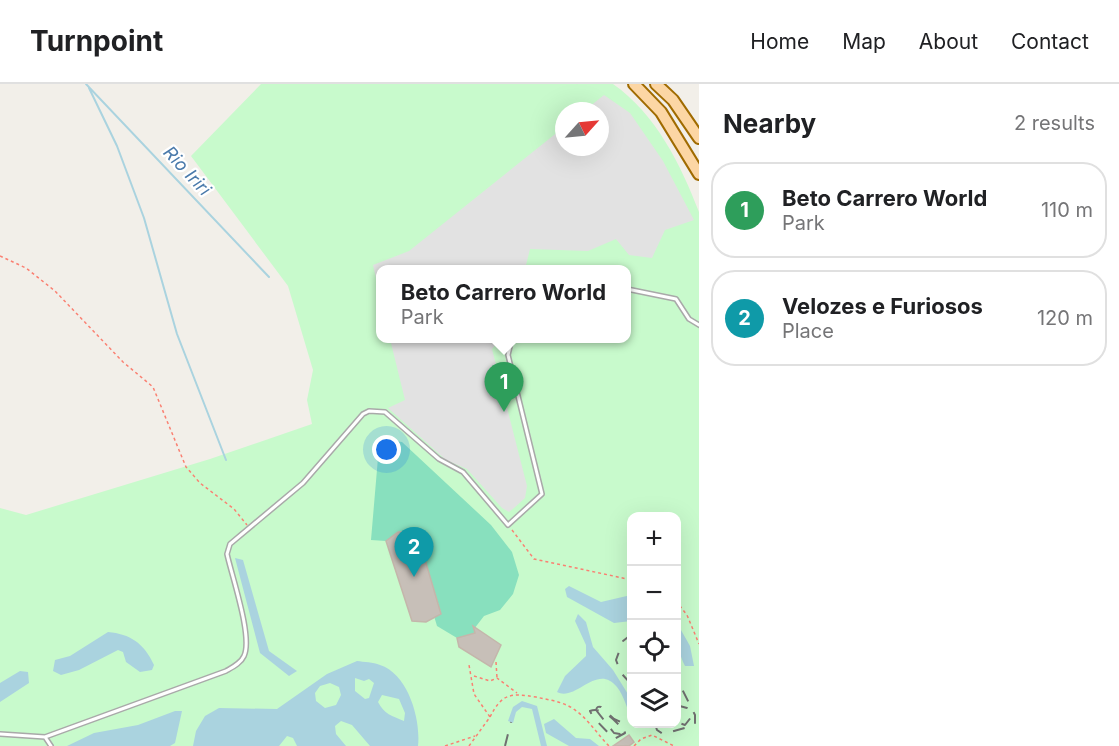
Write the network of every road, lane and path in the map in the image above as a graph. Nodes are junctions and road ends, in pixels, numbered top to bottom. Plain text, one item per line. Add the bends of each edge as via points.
1 (634, 84) edge
2 (656, 84) edge
3 (699, 138) edge
4 (699, 174) edge
5 (0, 256) edge
6 (631, 290) edge
7 (699, 325) edge
8 (511, 343) edge
9 (508, 525) junction
10 (248, 528) junction
11 (627, 579) edge
12 (681, 607) edge
13 (699, 644) edge
14 (496, 662) dead end
15 (469, 665) dead end
16 (473, 676) junction
17 (497, 678) junction
18 (517, 693) junction
19 (490, 717) junction
20 (0, 734) edge
21 (476, 736) junction
22 (45, 737) junction
23 (51, 746) edge
24 (445, 746) edge
25 (469, 746) edge
26 (609, 746) edge
27 (634, 746) edge
28 (674, 746) edge

1 - 4 main road via 661,112
2 - 3 main road via 673,100
5 - 10 path via 26,268 55,291 123,362 153,387 186,467 234,509
6 - 7 lane via 676,299
8 - 9 lane via 508,355 542,494
9 - 10 lane via 463,472 439,459 385,412 369,411 303,483
9 - 11 path via 534,559
10 - 22 lane via 230,544 226,554 246,635 245,655 240,663
12 - 13 path
14 - 17 path
15 - 16 path
16 - 17 path via 490,681
16 - 19 path via 474,694
17 - 18 path
18 - 19 path via 501,700
18 - 26 path via 555,700 573,709
19 - 21 path
20 - 22 lane
21 - 24 path
21 - 25 path
22 - 23 lane
27 - 28 path via 646,736

